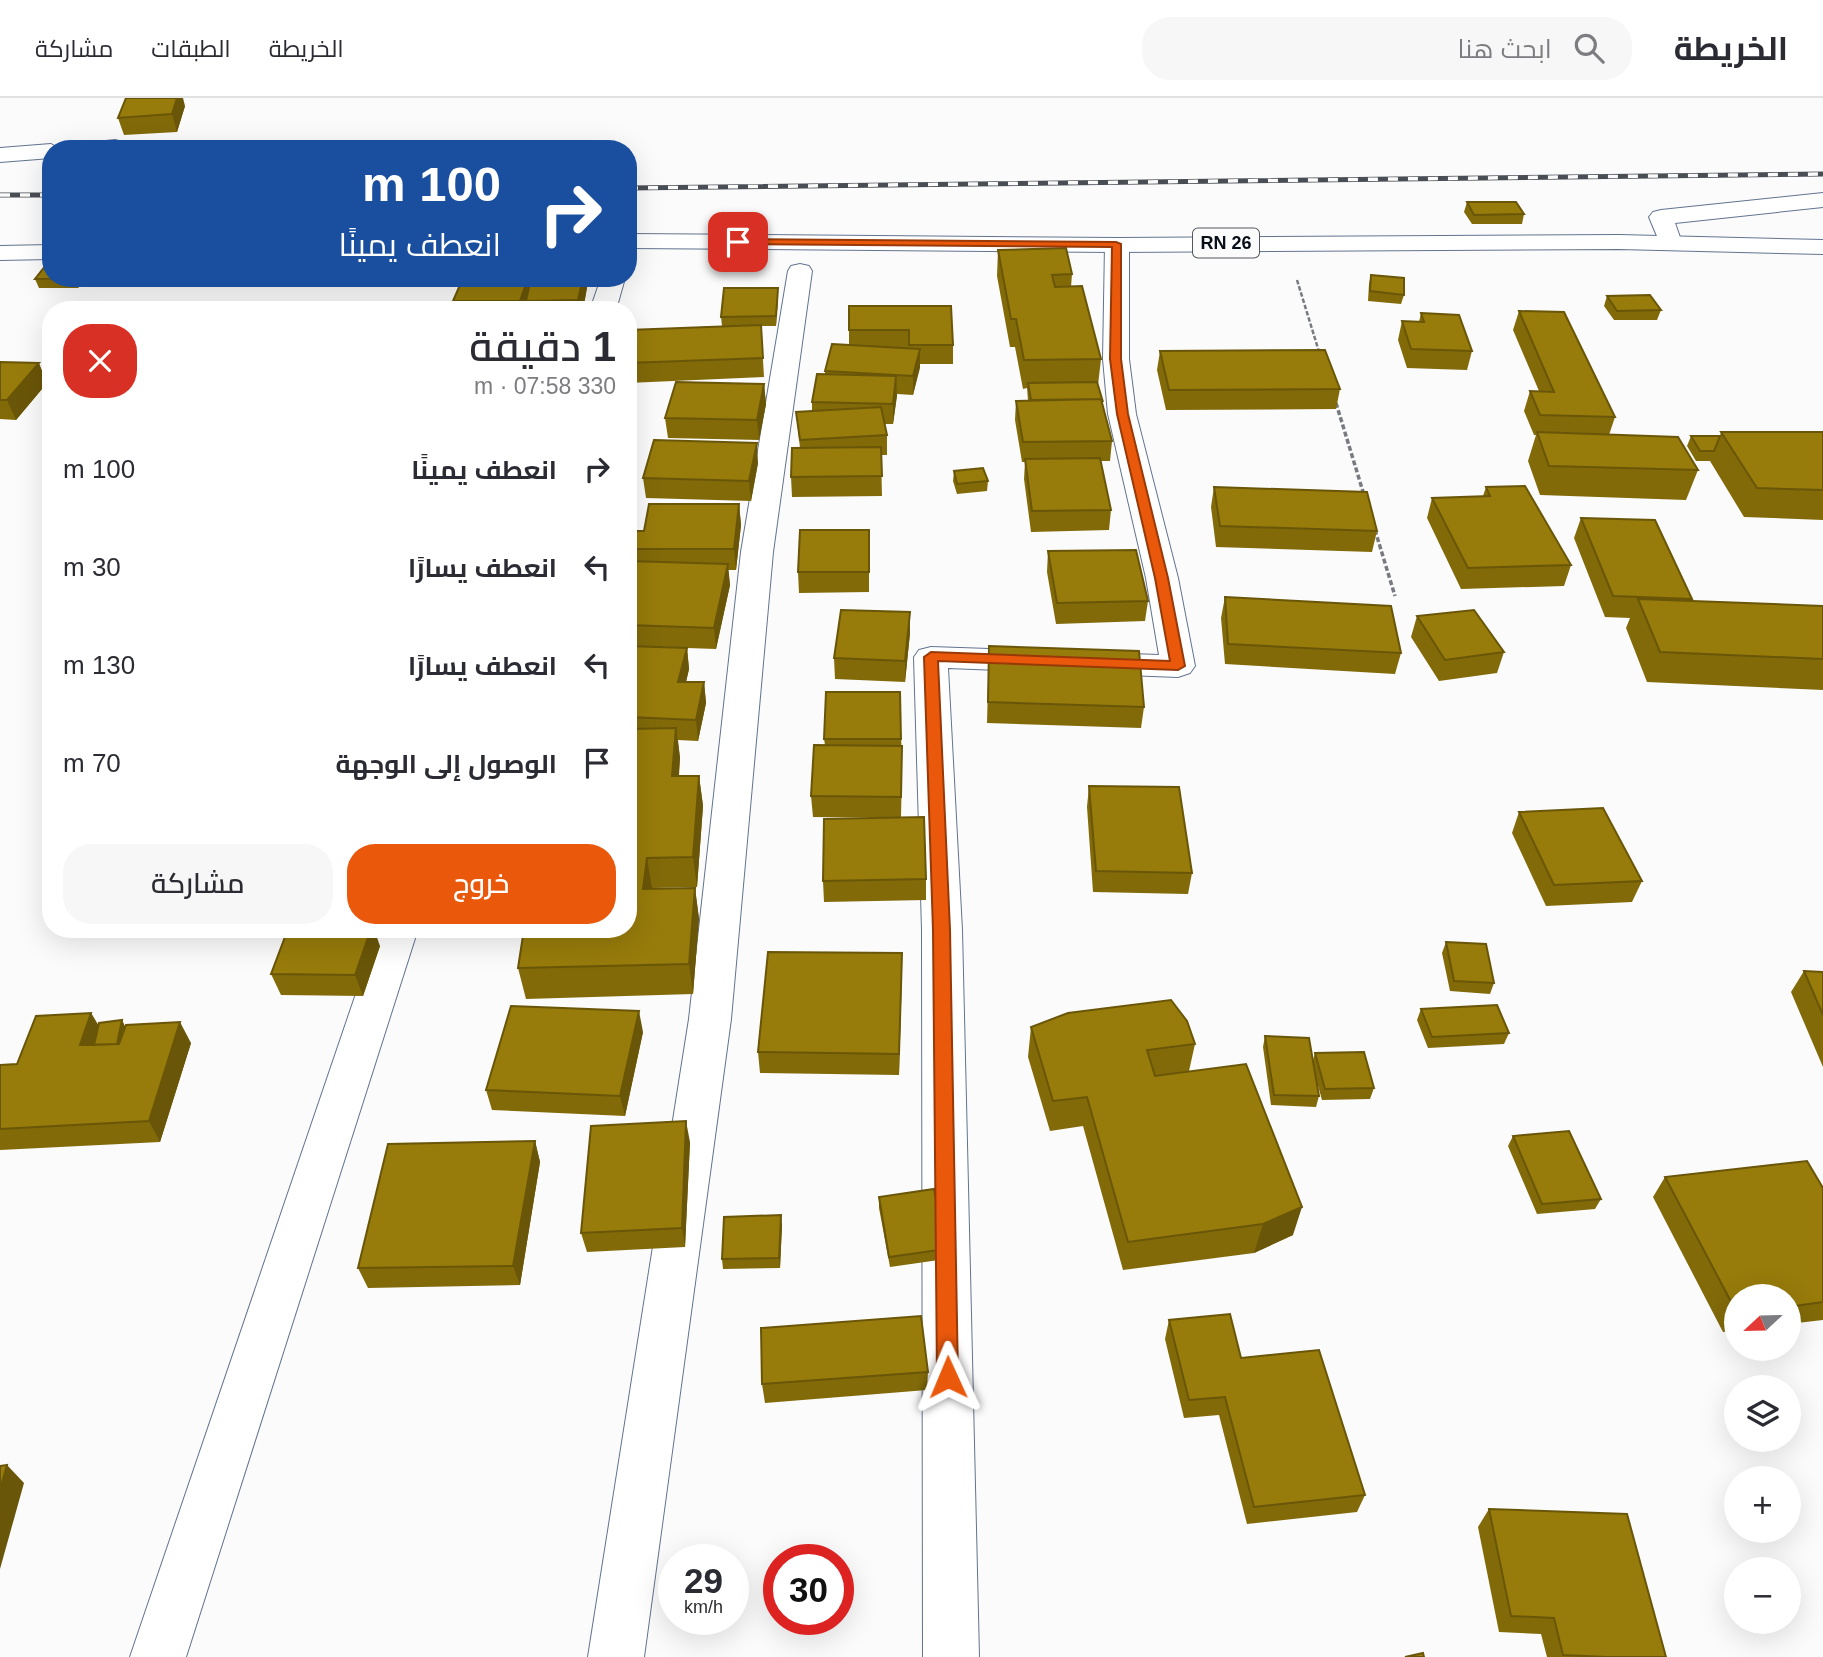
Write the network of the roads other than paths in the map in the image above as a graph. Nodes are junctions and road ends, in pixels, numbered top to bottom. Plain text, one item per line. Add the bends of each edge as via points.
1 (42, 152) edge
2 (0, 155) edge
3 (1823, 200) edge
4 (637, 242) edge
5 (1671, 243) junction
6 (1116, 244) junction
7 (1823, 247) edge
8 (42, 251) edge
9 (0, 253) edge
10 (800, 271) dead end
11 (395, 938) edge
12 (158, 1657) edge
13 (616, 1657) edge
14 (951, 1657) edge

1 - 2 street
3 - 5 street via 1661,217
4 - 6 street, RN 26
5 - 6 street, RN 26
5 - 7 street, RN 26
6 - 14 street via 1116,359 1122,414 1178,666 931,657 942,930
8 - 9 street
10 - 13 street via 757,552 710,1018
11 - 12 street

